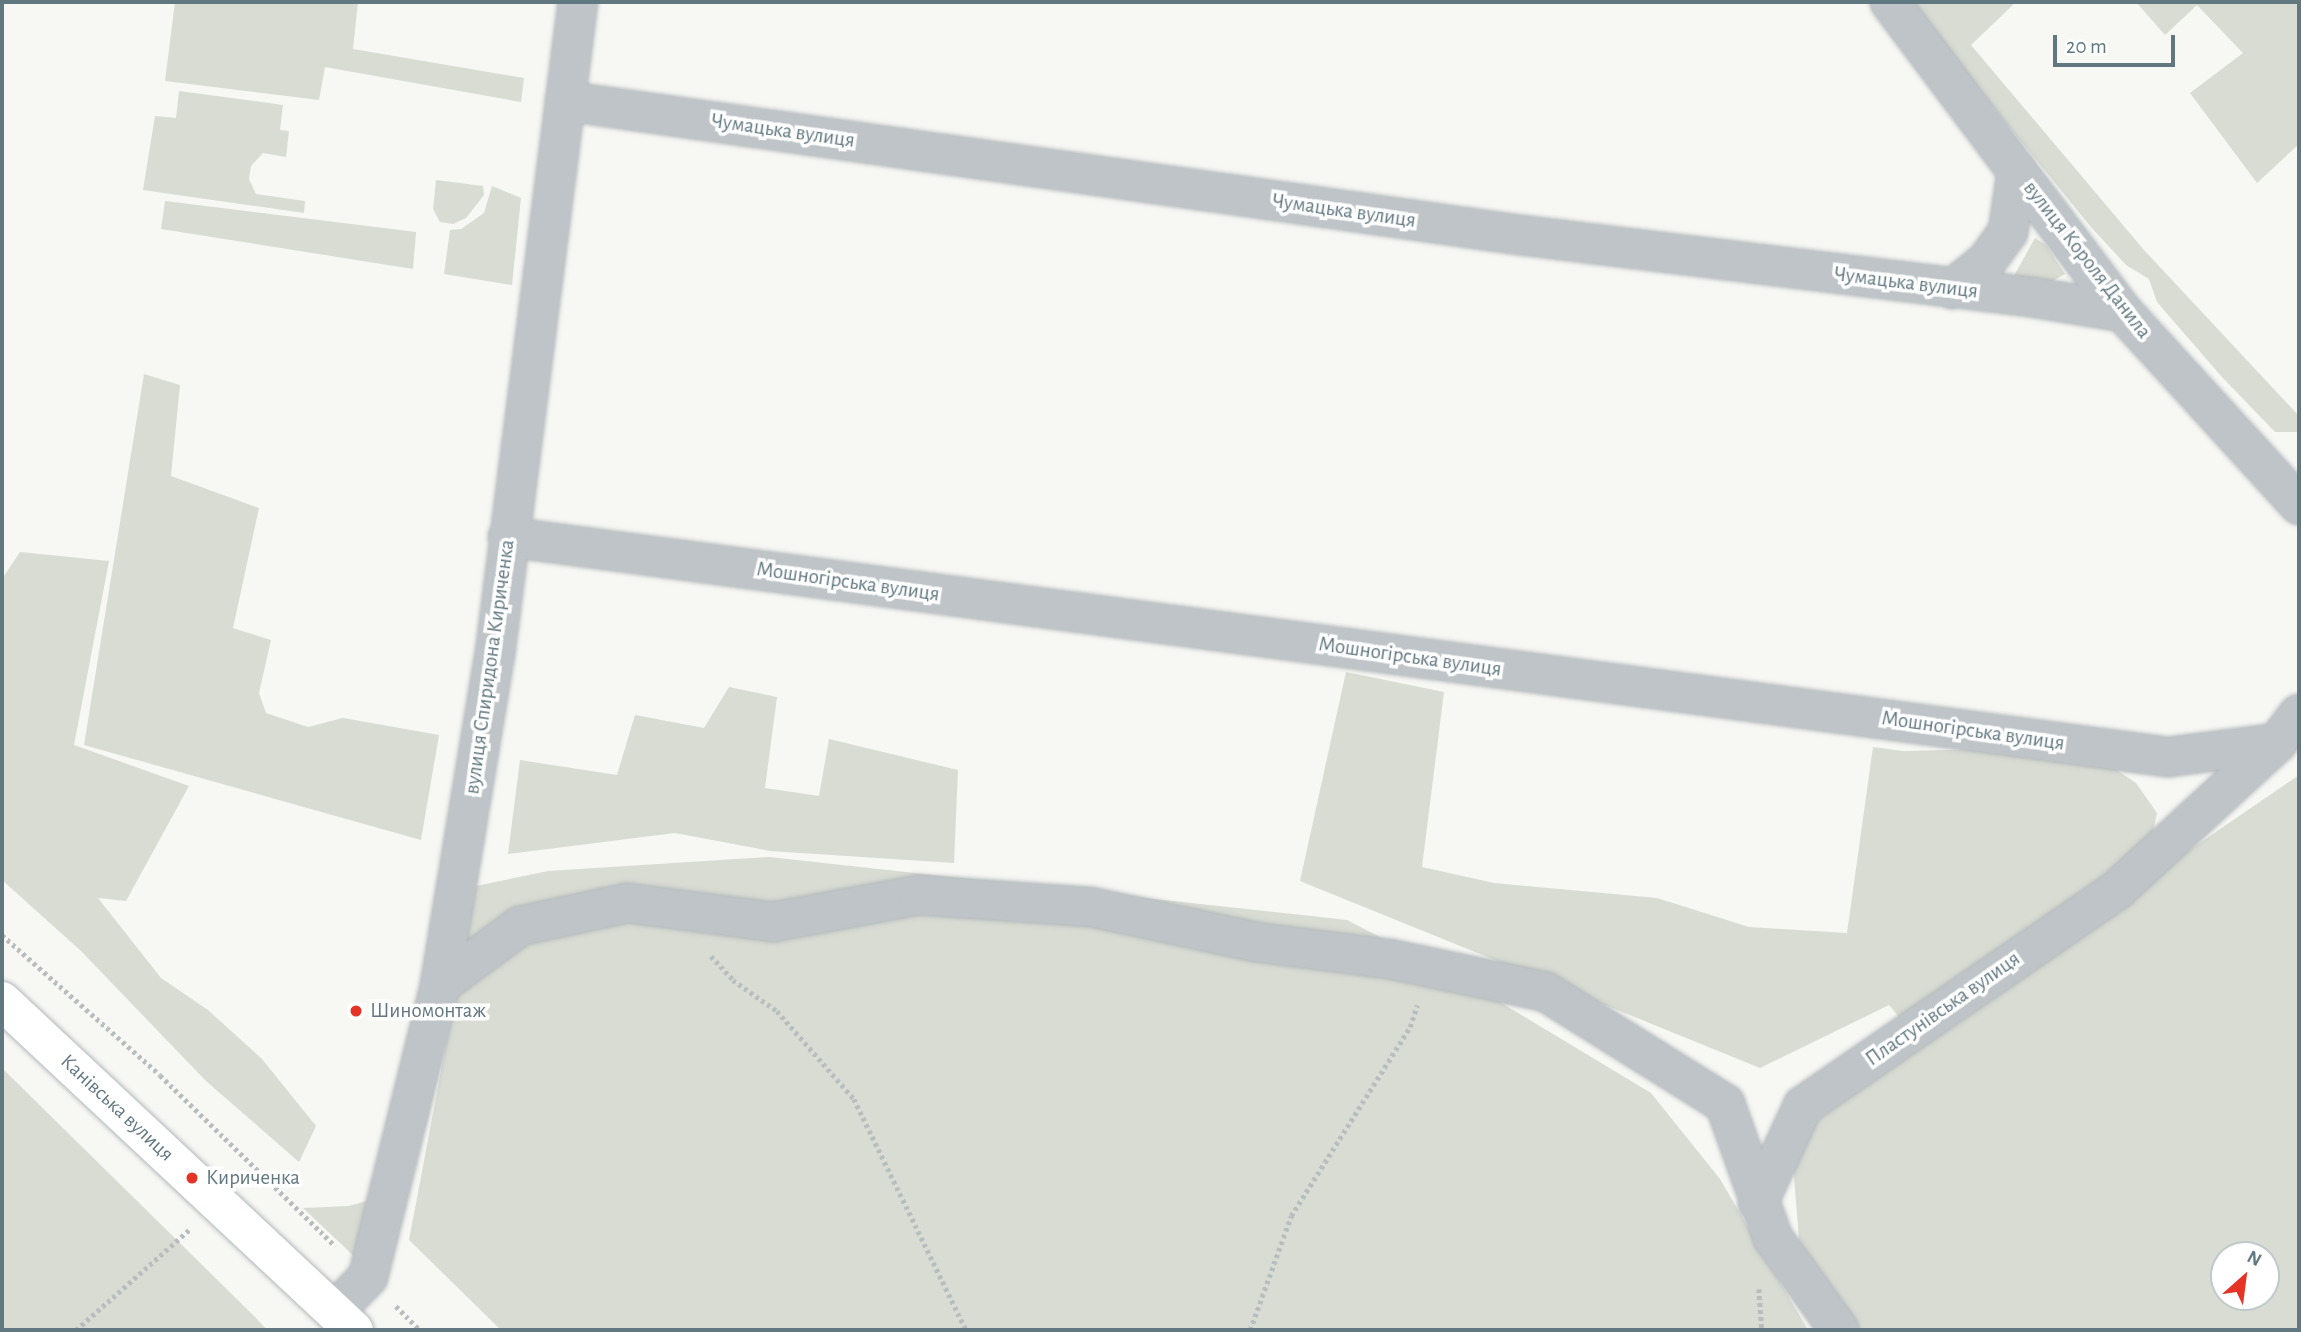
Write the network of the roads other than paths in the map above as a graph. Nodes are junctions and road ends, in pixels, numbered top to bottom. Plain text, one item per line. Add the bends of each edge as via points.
1 (578, 2) edge
2 (1890, 2) edge
3 (565, 101) junction
4 (2017, 171) junction
5 (1952, 289) junction
6 (2123, 312) junction
7 (2299, 505) edge
8 (508, 537) junction
9 (2288, 729) edge
10 (440, 985) junction
11 (2, 1002) edge
12 (1758, 1203) junction
13 (344, 1321) edge
14 (1839, 1330) edge

1 - 3 street, вулиця Спиридона Кириченка
2 - 4 street, вулиця Короля Данила
3 - 5 street, Чумацька вулиця via 1512,234
3 - 8 street, вулиця Спиридона Кириченка
4 - 5 street via 2008,232 1986,262
4 - 6 street, вулиця Короля Данила
5 - 6 street, Чумацька вулиця
6 - 7 street, вулиця Короля Данила
8 - 9 street, Мошногірська вулиця via 2168,757
8 - 10 street, вулиця Спиридона Кириченка via 495,654
9 - 12 street, Пластунівська вулиця via 2117,890 1803,1106
10 - 12 street via 520,926 626,903 773,922 918,895 1091,907 1255,942 1430,968 1546,992 1725,1104
10 - 13 street, вулиця Спиридона Кириченка via 368,1277
11 - 13 main road, Канівська вулиця
12 - 14 street via 1773,1238

